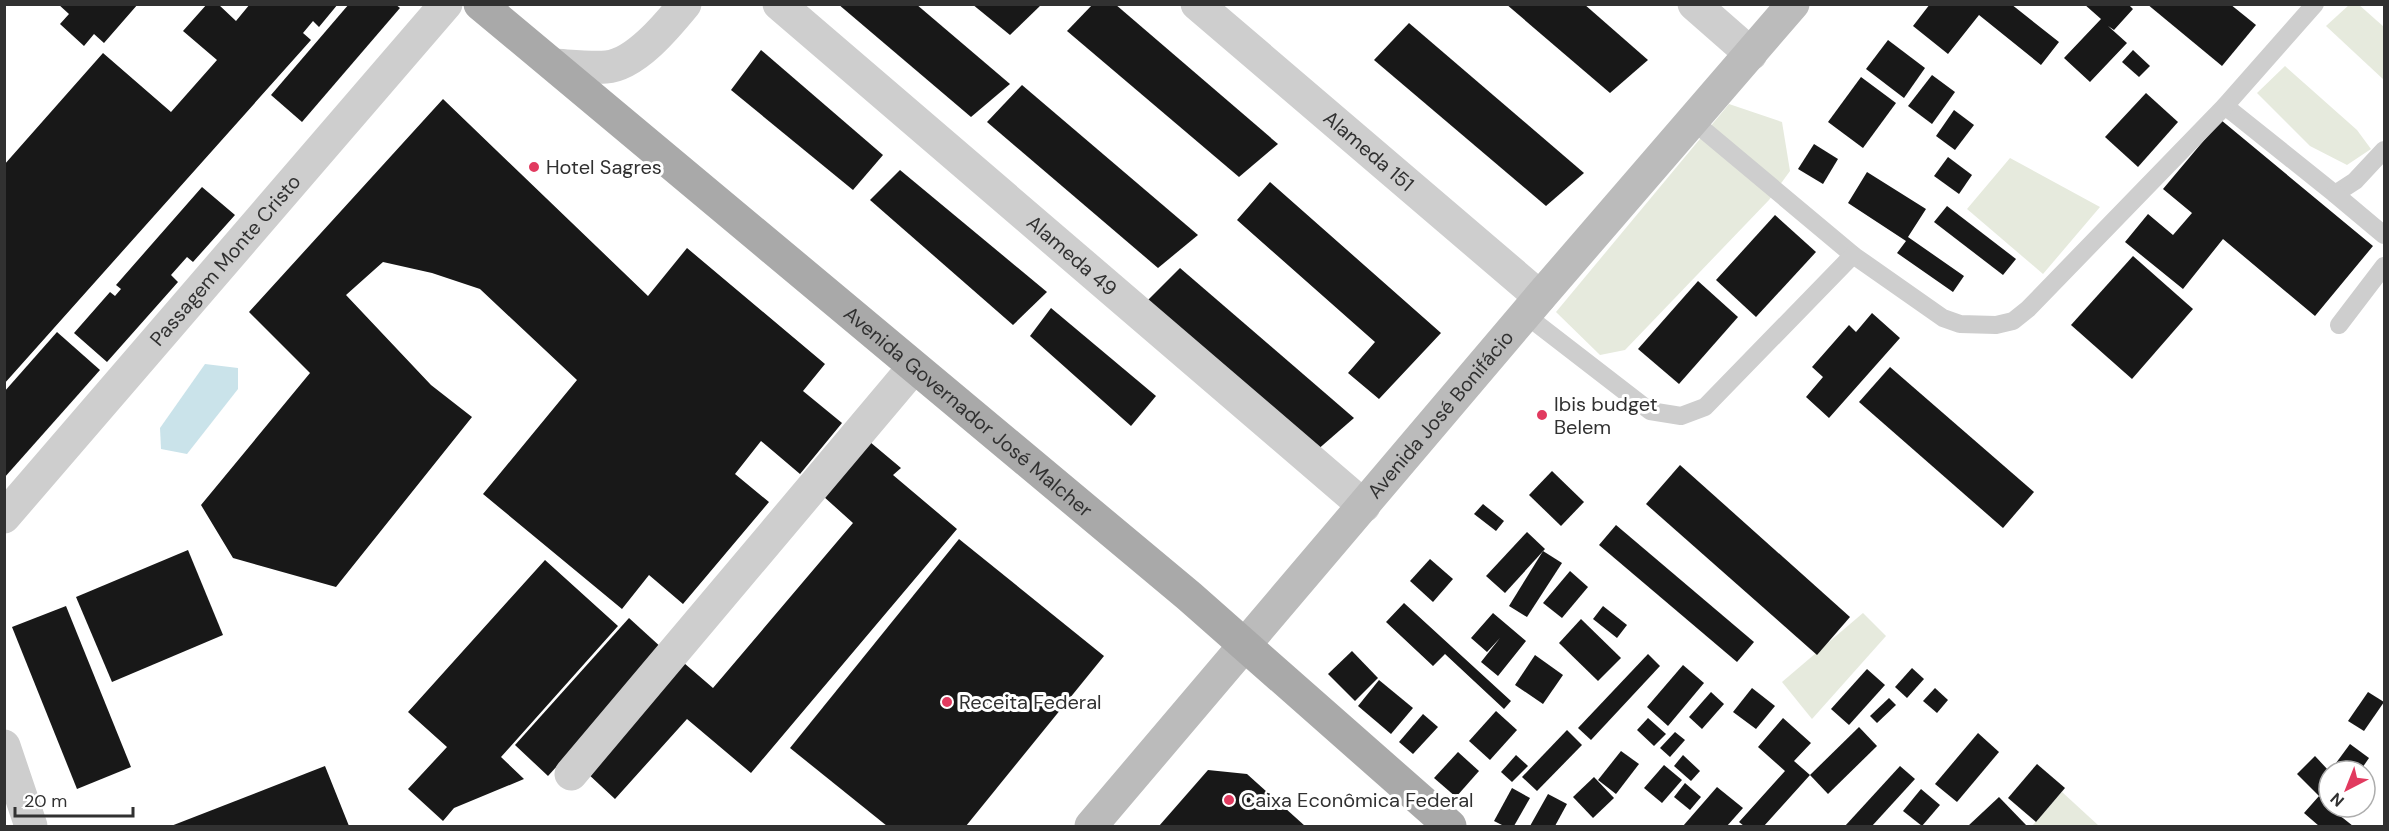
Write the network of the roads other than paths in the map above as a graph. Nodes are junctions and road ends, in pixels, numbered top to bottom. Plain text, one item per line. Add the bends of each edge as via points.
1 (446, 4) edge
2 (480, 4) edge
3 (685, 4) edge
4 (779, 4) edge
5 (1197, 4) edge
6 (1694, 4) edge
7 (1793, 4) edge
8 (2315, 4) edge
9 (1751, 54) junction
10 (554, 65) junction
11 (2225, 106) junction
12 (1693, 121) junction
13 (2385, 150) edge
14 (2335, 194) junction
15 (2385, 235) edge
16 (1853, 255) junction
17 (2385, 266) edge
18 (1534, 307) junction
19 (2339, 325) dead end
20 (914, 367) junction
21 (1364, 506) junction
22 (4, 517) edge
23 (1245, 644) junction
24 (4, 746) edge
25 (571, 774) dead end
26 (31, 826) edge
27 (1091, 826) edge
28 (1450, 826) edge

1 - 22 street, Passagem Monte Cristo
2 - 10 main road, Avenida Governador José Malcher
3 - 10 street via 630,59 608,67
4 - 21 street, Alameda 49
5 - 18 street, Alameda 151
6 - 9 street
7 - 9 main road, Avenida José Bonifácio
8 - 11 lane
9 - 12 main road, Avenida José Bonifácio
10 - 20 main road, Avenida Governador José Malcher
11 - 14 lane
11 - 16 lane via 2013,321 1979,325 1943,318
12 - 16 lane
12 - 18 main road, Avenida José Bonifácio
13 - 14 lane via 2355,181
14 - 15 lane
16 - 18 lane via 1705,407 1681,416 1650,411
17 - 19 lane
18 - 21 main road, Avenida José Bonifácio
20 - 23 main road, Avenida Governador José Malcher
20 - 25 street
21 - 23 main road, Avenida José Bonifácio
23 - 27 main road, Avenida José Bonifácio
23 - 28 main road, Avenida Governador José Malcher
24 - 26 street

